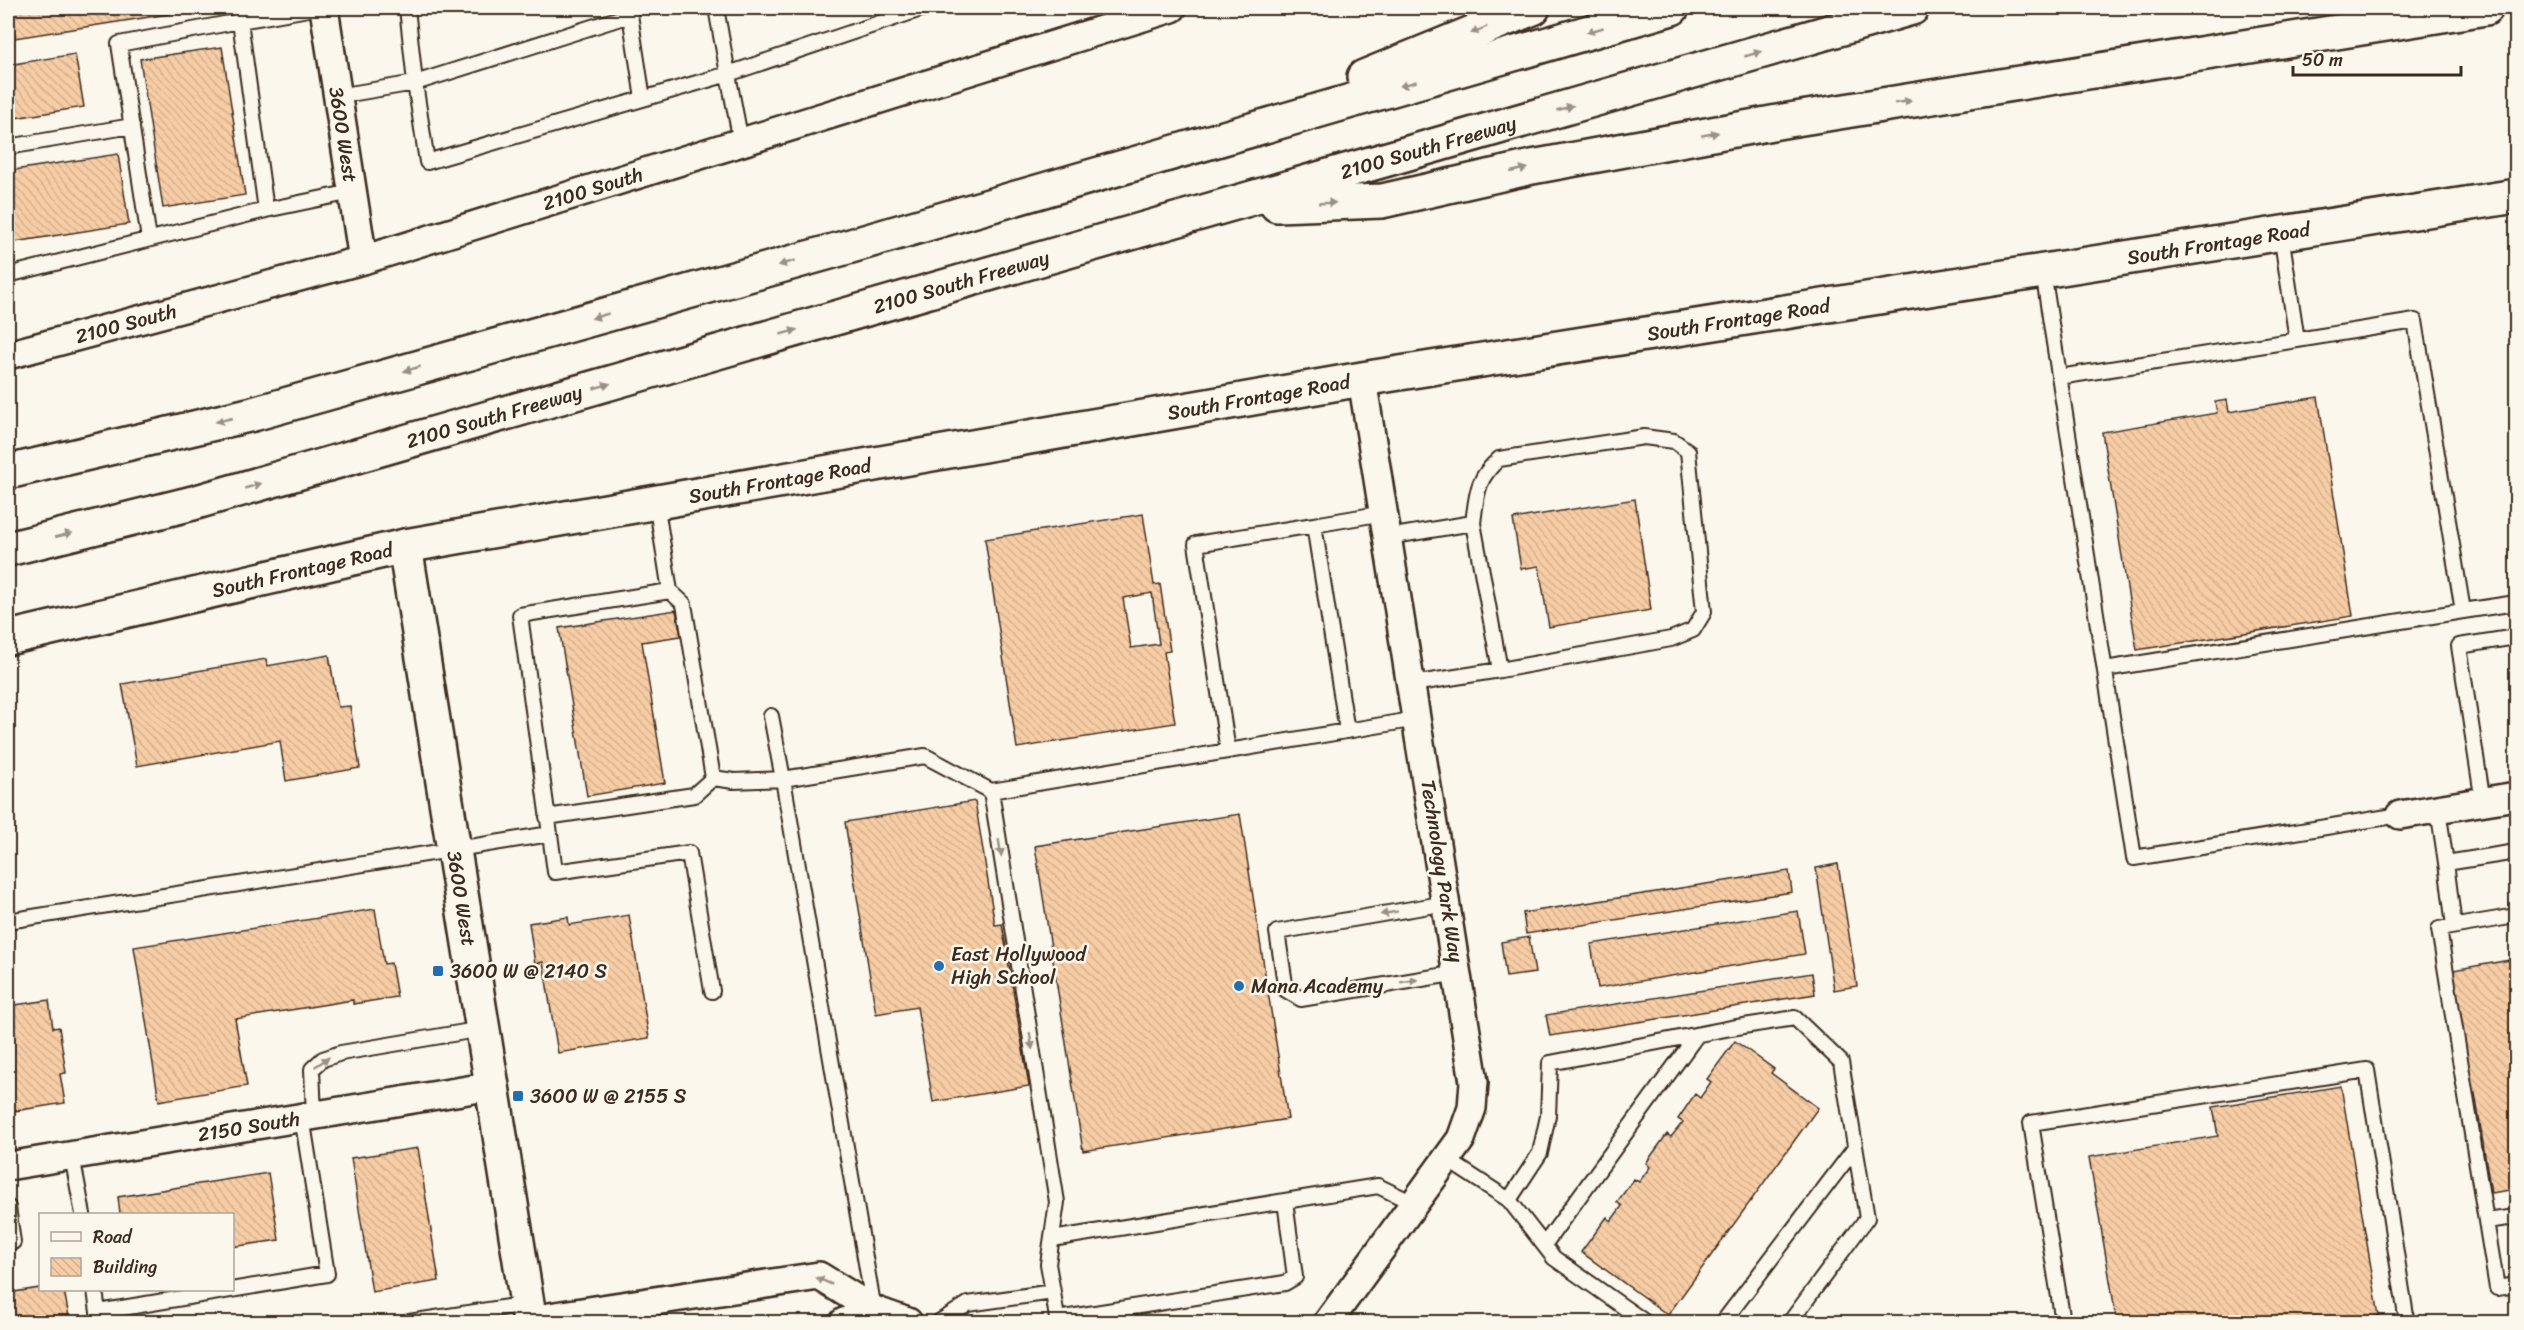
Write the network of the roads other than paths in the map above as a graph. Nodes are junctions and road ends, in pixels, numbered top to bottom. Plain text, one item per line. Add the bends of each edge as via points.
1 (314, 8) edge
2 (324, 8) edge
3 (407, 8) edge
4 (716, 8) edge
5 (924, 8) edge
6 (1172, 8) edge
7 (1533, 8) edge
8 (1672, 8) edge
9 (1912, 8) edge
10 (2486, 8) edge
11 (629, 11) edge
12 (239, 14) edge
13 (1122, 15) edge
14 (728, 74) junction
15 (415, 83) junction
16 (338, 96) junction
17 (643, 99) junction
18 (132, 126) junction
19 (741, 142) junction
20 (8, 147) edge
21 (352, 192) junction
22 (2517, 196) edge
23 (1227, 207) junction
24 (266, 210) junction
25 (2281, 234) junction
26 (149, 239) junction
27 (844, 248) junction
28 (363, 260) junction
29 (2043, 272) junction
30 (8, 275) edge
31 (2297, 340) junction
32 (8, 355) edge
33 (2059, 377) junction
34 (1362, 379) junction
35 (8, 472) edge
36 (656, 502) junction
37 (1473, 523) junction
38 (1314, 525) junction
39 (1386, 525) junction
40 (405, 546) junction
41 (8, 549) edge
42 (670, 591) junction
43 (2517, 603) edge
44 (2463, 611) junction
45 (2517, 637) edge
46 (8, 638) edge
47 (2105, 669) junction
48 (1500, 670) junction
49 (1412, 684) junction
50 (771, 716) dead end
51 (1417, 719) junction
52 (1347, 731) junction
53 (1228, 751) junction
54 (712, 777) junction
55 (783, 779) junction
56 (991, 791) junction
57 (2517, 796) edge
58 (2483, 802) junction
59 (2438, 809) junction
60 (2400, 815) joint
61 (548, 817) junction
62 (550, 834) junction
63 (453, 849) junction
64 (2517, 852) edge
65 (2446, 863) junction
66 (1447, 903) junction
67 (2517, 916) edge
68 (8, 921) edge
69 (2454, 926) junction
70 (1458, 973) junction
71 (712, 991) dead end
72 (482, 1029) junction
73 (1697, 1035) junction
74 (492, 1086) junction
75 (308, 1116) junction
76 (1855, 1148) junction
77 (72, 1156) junction
78 (1446, 1160) junction
79 (8, 1166) edge
80 (1509, 1200) junction
81 (1285, 1201) junction
82 (1416, 1204) junction
83 (8, 1207) edge
84 (83, 1213) edge
85 (2517, 1217) edge
86 (2486, 1221) junction
87 (1052, 1239) junction
88 (8, 1243) edge
89 (1544, 1245) junction
90 (2517, 1285) edge
91 (234, 1289) edge
92 (95, 1291) edge
93 (225, 1291) edge
94 (1053, 1292) junction
95 (874, 1310) junction
96 (529, 1316) edge
97 (441, 1320) edge
98 (409, 1323) edge
99 (844, 1323) edge
100 (908, 1323) edge
101 (939, 1323) edge
102 (1328, 1323) edge
103 (1645, 1323) edge
104 (1723, 1323) edge
105 (1790, 1323) edge
106 (2062, 1323) edge
107 (2407, 1323) edge

1 - 12 lane
2 - 16 street, 3600 West
3 - 15 lane
4 - 14 lane
5 - 14 lane
6 - 13 street, 2100 South
7 -> 27 main road via 1320,95
8 -> 27 main road
23 -> 9 main road, 2100 South Freeway
23 -> 10 main road via 1382,201 1532,167 1783,121
11 - 15 lane
11 - 17 lane
12 - 18 lane via 119,44
12 - 24 lane
13 - 19 street, 2100 South
14 - 17 lane
14 - 19 lane
15 - 16 lane
15 - 17 lane via 427,162
16 - 21 street, 3600 West
18 - 20 lane
18 - 26 lane
19 - 28 street, 2100 South
21 - 24 lane
21 - 28 street, 3600 West
22 - 25 main road, South Frontage Road
41 -> 23 main road, 2100 South Freeway via 193,503
24 - 26 lane
25 - 29 main road, South Frontage Road
25 - 31 lane
26 - 30 lane
27 -> 35 main road via 254,414
28 - 32 street, 2100 South
29 - 33 lane
29 - 34 main road, South Frontage Road
31 - 33 lane
31 - 44 lane via 2415,321
33 - 47 lane
34 - 36 main road, South Frontage Road
34 - 39 street, Technology Park Way
36 - 40 main road, South Frontage Road
36 - 42 lane
37 - 39 lane
37 - 48 lane
37 - 48 lane via 1477,491 1485,471 1499,459 1644,437 1674,441 1688,451 1704,612 1693,630 1671,639
38 - 39 lane
38 - 52 lane
38 - 53 lane via 1196,544
39 - 49 street, Technology Park Way
40 - 46 main road, South Frontage Road
40 - 63 main road, 3600 West
42 - 54 lane via 684,604
42 - 61 lane via 519,615
43 - 44 lane
44 - 47 lane
45 - 58 lane via 2459,646
47 - 60 lane via 2134,858
48 - 49 lane
49 - 51 street, Technology Park Way
50 - 55 lane
51 - 52 lane
51 - 66 street, Technology Park Way
52 - 53 lane
53 - 56 lane
54 - 55 lane via 735,781
54 - 61 lane via 694,795
55 - 56 lane via 925,756
55 - 95 lane
56 -> 87 lane via 1057,1202
57 - 58 street
58 - 59 street
59 - 60 street
59 - 65 lane
61 - 62 lane
62 - 63 lane
62 - 71 lane via 555,872 689,853
63 - 68 lane
63 - 72 main road, 3600 West
64 - 65 lane
65 - 69 lane
66 - 70 street, Technology Park Way
66 -> 70 lane via 1277,932 1286,990 1301,999
67 - 69 lane
69 - 86 lane via 2439,929
70 - 78 street, Technology Park Way via 1474,1082 1472,1108 1461,1139
72 - 74 main road, 3600 West
75 -> 72 lane via 312,1069 323,1059
73 - 76 lane via 1795,1018 1841,1062
73 - 80 lane via 1550,1063 1548,1116 1540,1153
73 - 89 lane
74 - 75 street, 2150 South
74 - 96 main road, 3600 West
75 - 77 street, 2150 South
75 - 91 lane via 327,1274
76 - 104 lane
76 - 105 lane via 1867,1218
77 - 79 street, 2150 South
77 - 84 lane
78 - 80 lane
78 - 82 street, Technology Park Way
80 - 89 lane
81 - 82 lane via 1378,1186
81 - 87 lane
81 - 94 lane via 1295,1276 1285,1283 1057,1319
82 - 102 street, Technology Park Way
83 - 88 lane via 14,1242
85 - 86 lane
86 - 90 lane via 2497,1288
87 - 94 lane via 1048,1264
89 - 103 lane via 1554,1258
92 - 93 lane via 98,1312
94 - 101 lane via 968,1304
95 -> 96 street via 819,1276
95 - 99 street
95 - 100 street
96 - 97 lane
97 - 98 lane
106 - 107 lane via 2031,1123 2367,1070

